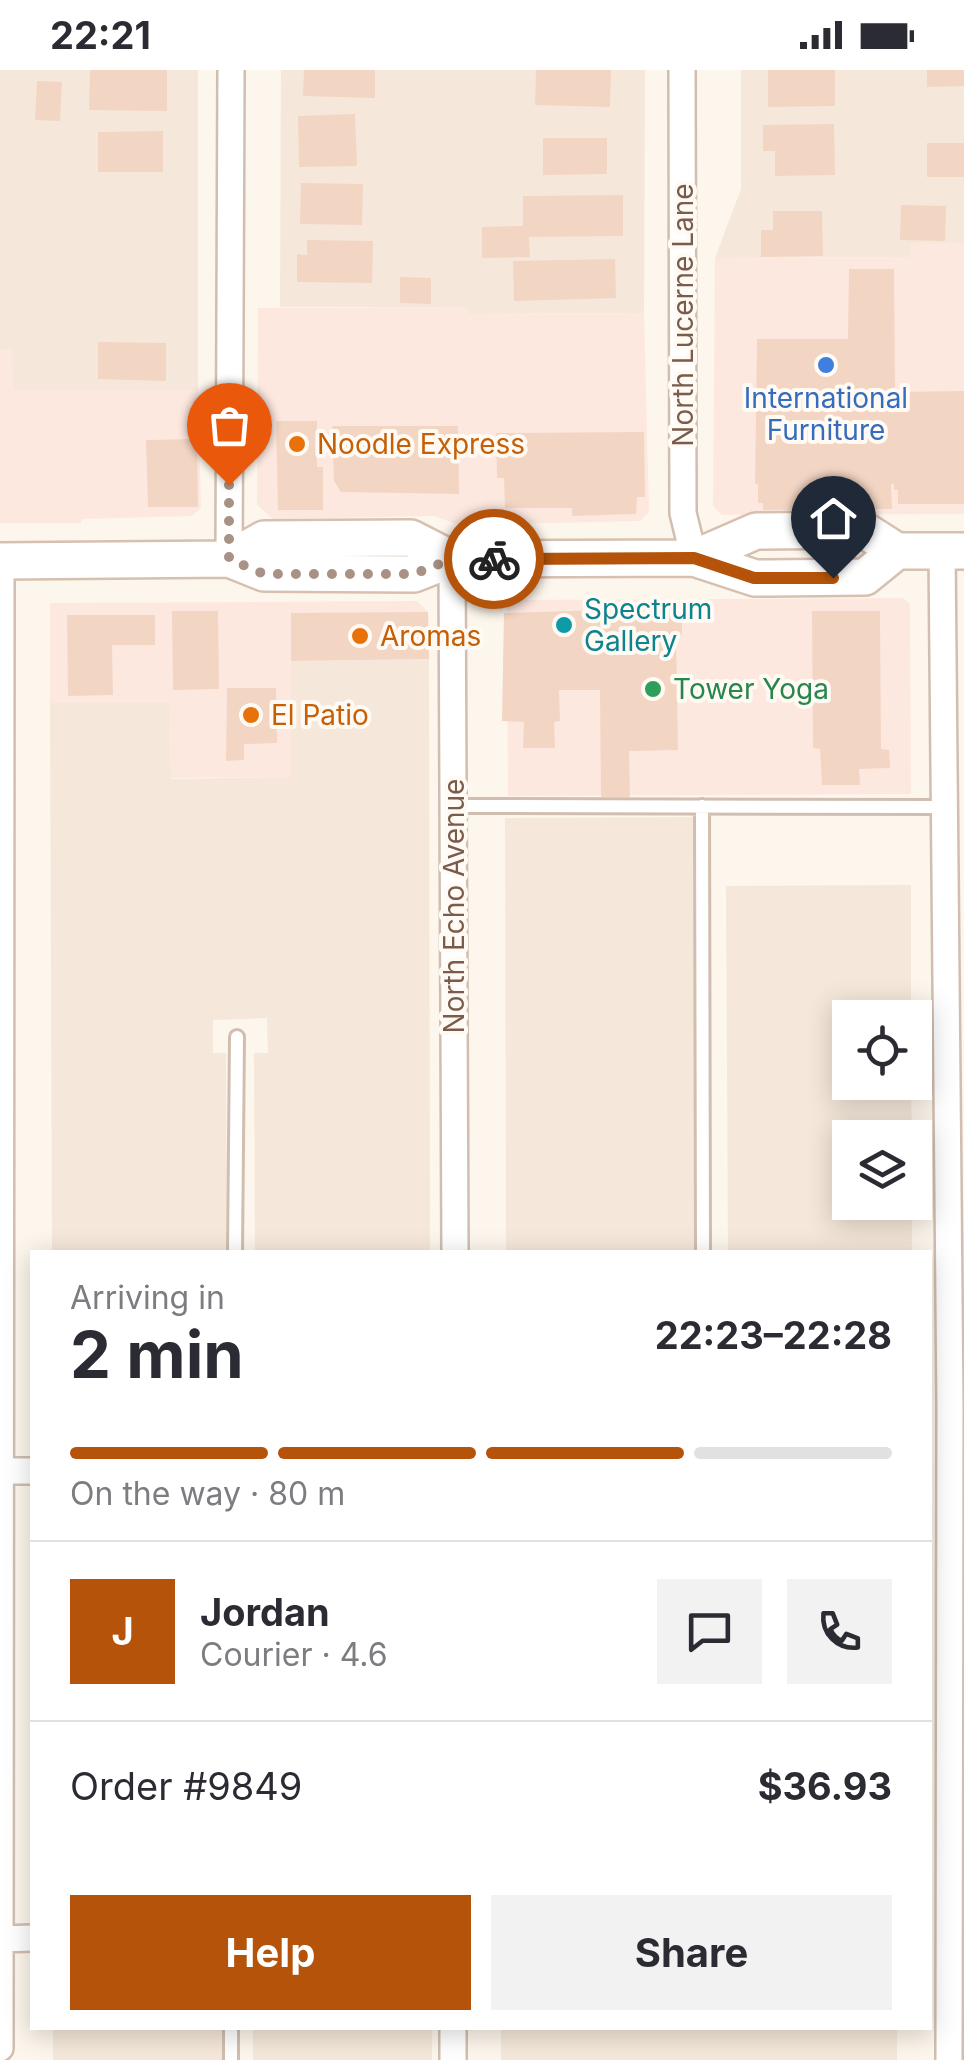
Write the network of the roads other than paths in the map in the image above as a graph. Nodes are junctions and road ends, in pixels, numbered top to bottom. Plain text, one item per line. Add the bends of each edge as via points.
1 (232, 70) edge
2 (682, 70) edge
3 (953, 551) edge
4 (897, 552) junction
5 (694, 558) junction
6 (229, 559) junction
7 (452, 559) junction
8 (0, 562) edge
9 (454, 806) junction
10 (702, 806) junction
11 (944, 807) junction
12 (237, 1037) dead end
13 (236, 1250) edge
14 (455, 1250) edge
15 (703, 1250) edge
16 (948, 1406) edge
17 (30, 1471) edge
18 (1, 1472) edge
19 (957, 1616) edge
20 (1, 1938) edge
21 (30, 1938) edge
22 (948, 1950) edge
23 (232, 2030) edge
24 (453, 2030) edge
25 (0, 2048) edge
26 (231, 2060) edge
27 (454, 2060) edge
28 (949, 2060) edge

1 - 6 street
2 - 5 street, North Lucerne Lane via 683,513
3 - 4 main road
3 - 11 street
4 - 5 main road via 865,577 754,578
4 - 5 main road via 864,530 756,531
5 - 7 main road
6 - 7 main road via 264,539 411,538
6 - 8 main road
7 - 9 street, North Echo Avenue
8 - 18 street
9 - 10 lane
9 - 14 street, North Echo Avenue
10 - 11 lane
10 - 15 lane
11 - 16 street
12 - 13 lane
16 - 19 street
17 - 18 street
18 - 20 street
19 - 22 street
20 - 21 street
20 - 25 street
22 - 28 street
23 - 26 lane
24 - 27 street

